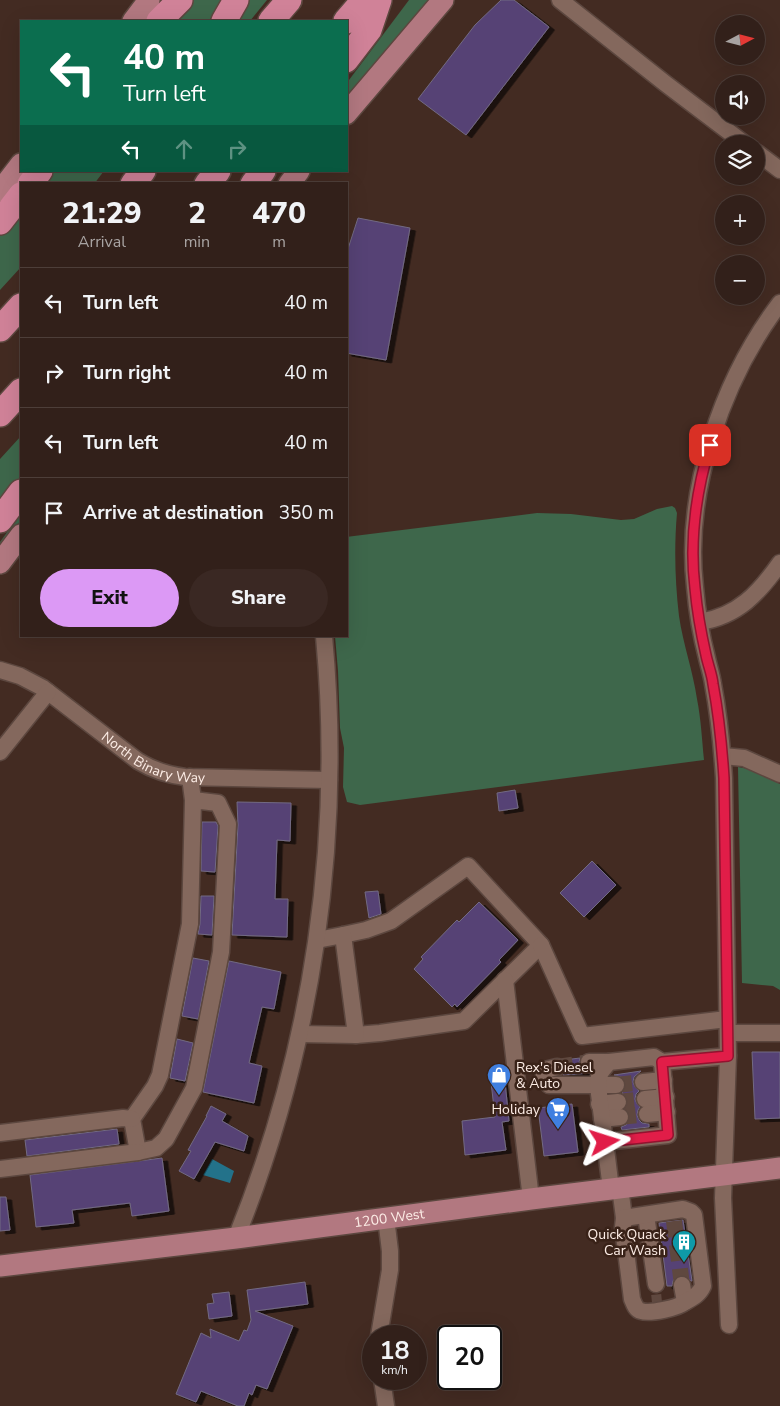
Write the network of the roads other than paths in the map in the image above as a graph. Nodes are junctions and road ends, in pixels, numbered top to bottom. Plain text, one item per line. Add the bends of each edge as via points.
1 (149, 0) edge
2 (180, 0) edge
3 (236, 0) edge
4 (289, 0) edge
5 (364, 0) edge
6 (379, 0) edge
7 (443, 0) edge
8 (560, 0) edge
9 (134, 20) edge
10 (160, 20) edge
11 (225, 20) edge
12 (272, 20) edge
13 (347, 20) edge
14 (348, 57) edge
15 (348, 112) edge
16 (733, 135) edge
17 (765, 159) edge
18 (20, 165) edge
19 (780, 170) edge
20 (39, 172) edge
21 (143, 172) edge
22 (217, 172) edge
23 (262, 172) edge
24 (298, 172) edge
25 (32, 182) edge
26 (134, 182) edge
27 (209, 182) edge
28 (255, 182) edge
29 (291, 182) edge
30 (0, 191) edge
31 (20, 196) edge
32 (0, 222) edge
33 (780, 303) edge
34 (20, 307) edge
35 (0, 329) edge
36 (20, 392) edge
37 (0, 414) edge
38 (20, 493) edge
39 (0, 520) edge
40 (20, 537) edge
41 (780, 562) edge
42 (0, 563) edge
43 (700, 622) junction
44 (324, 637) edge
45 (0, 670) edge
46 (48, 692) junction
47 (0, 752) edge
48 (723, 756) junction
49 (780, 774) edge
50 (190, 777) junction
51 (329, 780) junction
52 (193, 800) junction
53 (343, 935) junction
54 (316, 940) junction
55 (541, 945) junction
56 (505, 980) junction
57 (728, 1026) junction
58 (780, 1033) edge
59 (300, 1034) junction
60 (356, 1035) junction
61 (728, 1056) junction
62 (589, 1062) tunnel mouth
63 (609, 1062) junction
64 (662, 1062) junction
65 (550, 1071) dead end
66 (664, 1080) junction
67 (643, 1082) tunnel mouth
68 (616, 1085) tunnel mouth
69 (598, 1086) junction
70 (666, 1105) junction
71 (646, 1107) tunnel mouth
72 (619, 1110) tunnel mouth
73 (601, 1112) junction
74 (132, 1119) junction
75 (0, 1133) edge
76 (605, 1142) junction
77 (138, 1152) junction
78 (0, 1168) edge
79 (780, 1168) edge
80 (724, 1175) junction
81 (615, 1188) junction
82 (531, 1199) junction
83 (646, 1215) junction
84 (386, 1218) junction
85 (624, 1218) junction
86 (236, 1238) junction
87 (0, 1266) edge
88 (656, 1284) dead end
89 (682, 1285) tunnel mouth
90 (632, 1299) junction
91 (668, 1303) junction
92 (380, 1325) edge
93 (729, 1325) dead end
94 (384, 1390) edge
95 (386, 1406) edge

1 - 9 main road
2 - 10 highway
3 - 11 highway
4 - 12 highway
5 - 13 highway
6 - 14 highway via 369,30
7 - 15 main road
8 - 16 street
17 - 19 street
18 - 30 main road
20 - 25 highway
21 - 26 highway
22 - 27 highway
23 - 28 highway
24 - 29 main road
31 - 32 highway
33 - 43 street via 738,374 703,468 693,536 694,586
34 - 35 highway
36 - 37 highway
38 - 39 highway
40 - 42 main road
41 - 43 street via 755,594 740,607 720,618
43 - 48 street via 716,696
44 - 51 street
45 - 46 street, North Binary Way
46 - 47 street
46 - 50 street, North Binary Way via 142,763 165,774
48 - 49 street via 744,758
48 - 57 street
50 - 51 street, North Binary Way
50 - 52 street
51 - 54 street via 325,870
52 - 74 street via 188,936 160,1075
52 - 77 street via 218,803 228,824 221,952 194,1088 166,1139 156,1148
53 - 54 street
53 - 55 street via 391,921 468,866
53 - 60 street
54 - 59 street
55 - 56 street
55 - 57 street via 582,1036
56 - 60 street via 464,1021
56 - 82 street
57 - 58 street
57 - 61 street
59 - 60 street
59 - 86 street via 268,1149
61 - 64 street
61 - 80 street
62 - 63 street
63 - 64 street via 654,1057
63 - 69 street via 598,1075
64 - 66 street
65 - 69 street via 544,1081 549,1085
66 - 67 street
66 - 70 street
68 - 69 street
69 - 73 street
70 - 71 street
70 - 76 street via 668,1135
72 - 73 street
73 - 76 street
74 - 75 street
74 - 77 street
76 - 81 street
77 - 78 street
79 - 80 main road, 1200 West
80 - 81 main road, 1200 West
80 - 93 street
81 - 82 main road, 1200 West
81 - 85 street
82 - 84 main road, 1200 West
83 - 85 street
83 - 88 street
83 - 91 street via 671,1216 683,1209 694,1215 703,1286 696,1296
84 - 86 main road, 1200 West
84 - 92 street via 390,1270
85 - 90 street
86 - 87 main road, 1200 West
89 - 91 street
90 - 91 street via 643,1303
90 - 91 street via 641,1311 664,1310
94 - 95 street

